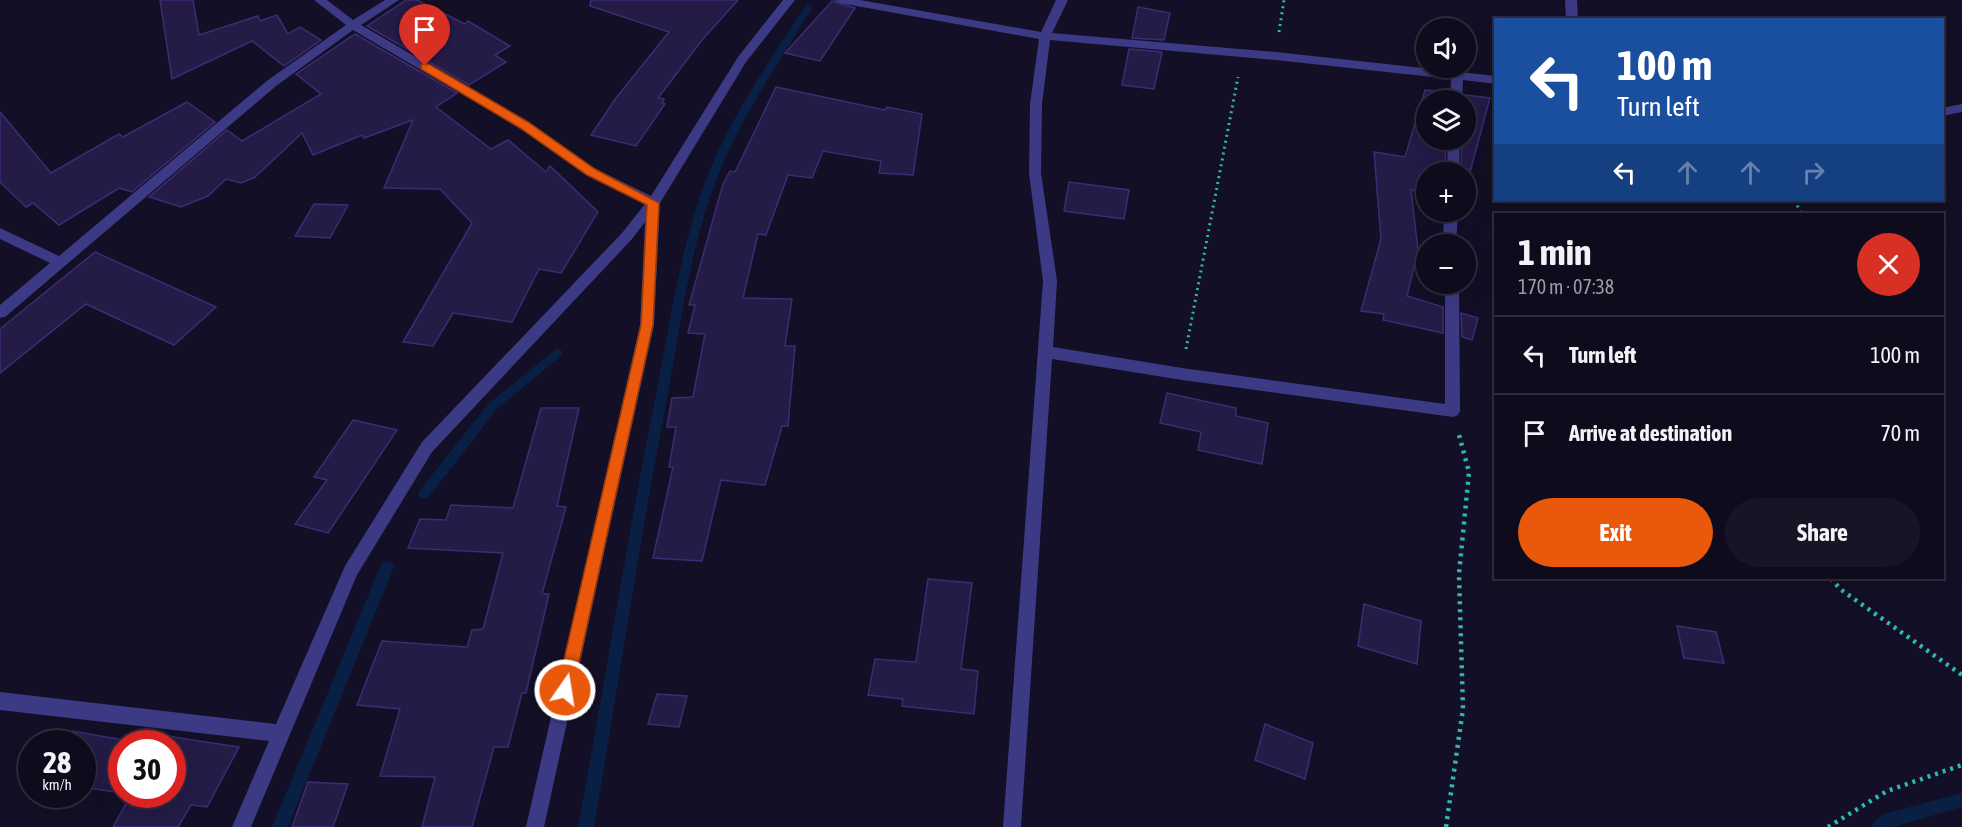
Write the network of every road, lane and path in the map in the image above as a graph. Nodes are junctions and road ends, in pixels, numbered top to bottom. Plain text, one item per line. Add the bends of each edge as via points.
1 (320, 0) edge
2 (393, 0) edge
3 (789, 0) edge
4 (840, 0) edge
5 (1062, 0) edge
6 (1284, 0) edge
7 (1571, 0) edge
8 (1572, 18) edge
9 (352, 25) junction
10 (1046, 36) junction
11 (1242, 54) junction
12 (1276, 56) junction
13 (1416, 71) edge
14 (1476, 78) edge
15 (1494, 80) edge
16 (1962, 108) edge
17 (1944, 112) edge
18 (653, 203) junction
19 (0, 233) edge
20 (60, 262) junction
21 (1452, 294) edge
22 (0, 313) edge
23 (1046, 352) junction
24 (1182, 374) junction
25 (1453, 411) junction
26 (1832, 579) edge
27 (1962, 675) edge
28 (0, 701) edge
29 (279, 733) junction
30 (1962, 765) edge
31 (241, 827) edge
32 (535, 827) edge
33 (1012, 827) edge
34 (1446, 827) edge
35 (1828, 827) edge

1 - 9 street
2 - 9 street
3 - 18 street via 742,60
4 - 10 street
5 - 10 street
6 - 12 path
7 - 8 street
9 - 18 street via 524,125 591,172
9 - 20 street via 272,83
10 - 11 street
10 - 23 street via 1036,104 1035,173 1050,282
11 - 12 street
11 - 24 path
12 - 13 street
14 - 15 street
16 - 17 street
18 - 29 street via 592,274 427,447 351,570
18 - 32 street via 647,325
19 - 20 street
20 - 22 street
21 - 25 street
23 - 24 street
23 - 33 street
24 - 25 street
25 - 34 path via 1469,472 1459,574 1462,709
26 - 27 path via 1840,589
28 - 29 street
29 - 31 street
30 - 35 path via 1887,791

